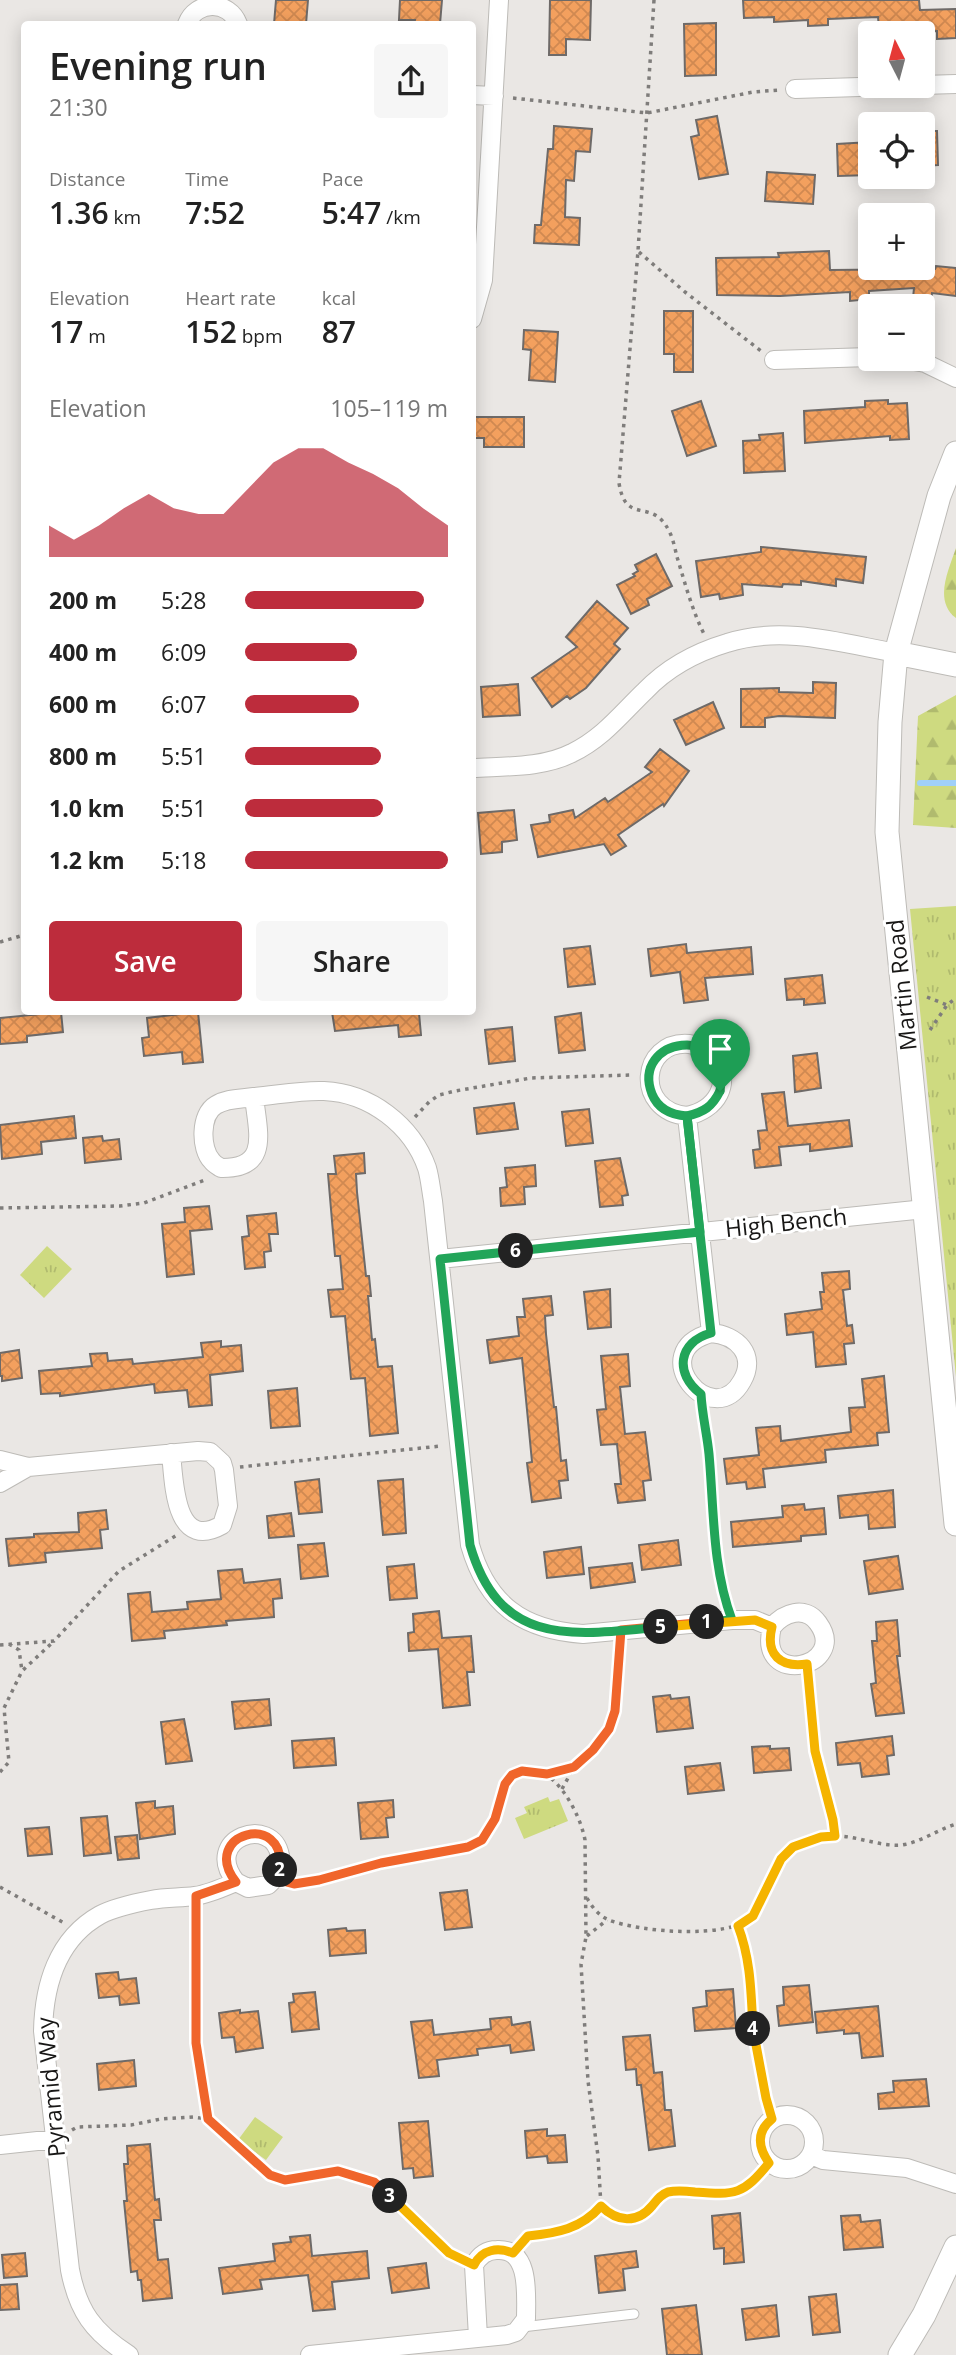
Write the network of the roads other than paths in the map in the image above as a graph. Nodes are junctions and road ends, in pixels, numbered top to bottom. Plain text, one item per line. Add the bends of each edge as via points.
1 (499, 0) edge
2 (188, 21) edge
3 (236, 21) edge
4 (956, 84) edge
5 (935, 85) edge
6 (858, 87) edge
7 (795, 89) road end
8 (476, 95) edge
9 (494, 96) junction
10 (476, 305) edge
11 (858, 358) edge
12 (774, 360) road end
13 (935, 368) edge
14 (956, 378) edge
15 (956, 453) edge
16 (896, 653) junction
17 (956, 665) edge
18 (476, 768) edge
19 (254, 1097) junction
20 (687, 1116) junction
21 (925, 1209) junction
22 (700, 1232) junction
23 (440, 1259) junction
24 (711, 1333) junction
25 (171, 1454) junction
26 (0, 1460) edge
27 (28, 1467) junction
28 (0, 1483) edge
29 (956, 1524) edge
30 (772, 1627) junction
31 (236, 1882) junction
32 (55, 2139) junction
33 (0, 2145) edge
34 (811, 2155) junction
35 (956, 2184) edge
36 (956, 2246) edge
37 (634, 2314) dead end
38 (520, 2327) junction
39 (478, 2337) junction
40 (129, 2355) edge
41 (310, 2355) edge
42 (900, 2355) edge

1 - 9 street
2 - 3 street via 198,8 214,4 230,9
4 - 5 street
6 - 7 street
8 - 9 street
9 - 10 street via 483,280
11 - 12 street
13 - 14 street
15 - 16 street, Martin Road
16 - 17 street
16 - 18 street via 779,635 729,642 688,658 664,674 617,722 570,754 544,762
16 - 21 street, Martin Road via 887,832
19 - 19 street via 258,1137 254,1157 246,1165 221,1168 207,1151 206,1115 212,1106 225,1101
19 - 23 street via 306,1091 348,1094 388,1114 404,1129 427,1168
20 - 20 street via 710,1107 722,1079 712,1056 695,1045 682,1044 670,1047 655,1060 650,1086 659,1105
20 - 22 street
21 - 22 street, High Bench
21 - 29 street, Martin Road
22 - 23 street, High Bench
22 - 24 street
23 - 30 street via 470,1545 494,1595 516,1615 539,1628 559,1632 583,1634 732,1620 755,1620
24 - 24 street via 733,1338 747,1361 739,1387 716,1398 691,1387 682,1366 692,1343
25 - 25 street via 178,1509 195,1529 215,1530 222,1525 228,1506 222,1462 209,1452
25 - 27 street
26 - 27 street
27 - 28 street
30 - 30 street via 787,1614 815,1618 821,1625 823,1648 807,1664 785,1664 775,1655
31 - 31 street, Pyramid Way via 226,1867 227,1853 236,1839 257,1834 278,1847 281,1858 275,1879 260,1888
31 - 32 street, Pyramid Way via 196,1896 154,1899 100,1915 77,1932 60,1956 44,2001 43,2031
32 - 33 street
32 - 40 street, Pyramid Way via 75,2292 99,2332
34 - 34 street via 811,2129 792,2115 772,2119 762,2131 762,2151 769,2163 793,2168
34 - 35 street via 907,2168
36 - 42 street via 925,2315
37 - 38 lane
38 - 39 street via 507,2335
38 - 39 street via 526,2319 523,2267 513,2253 488,2251 474,2265
39 - 41 street

